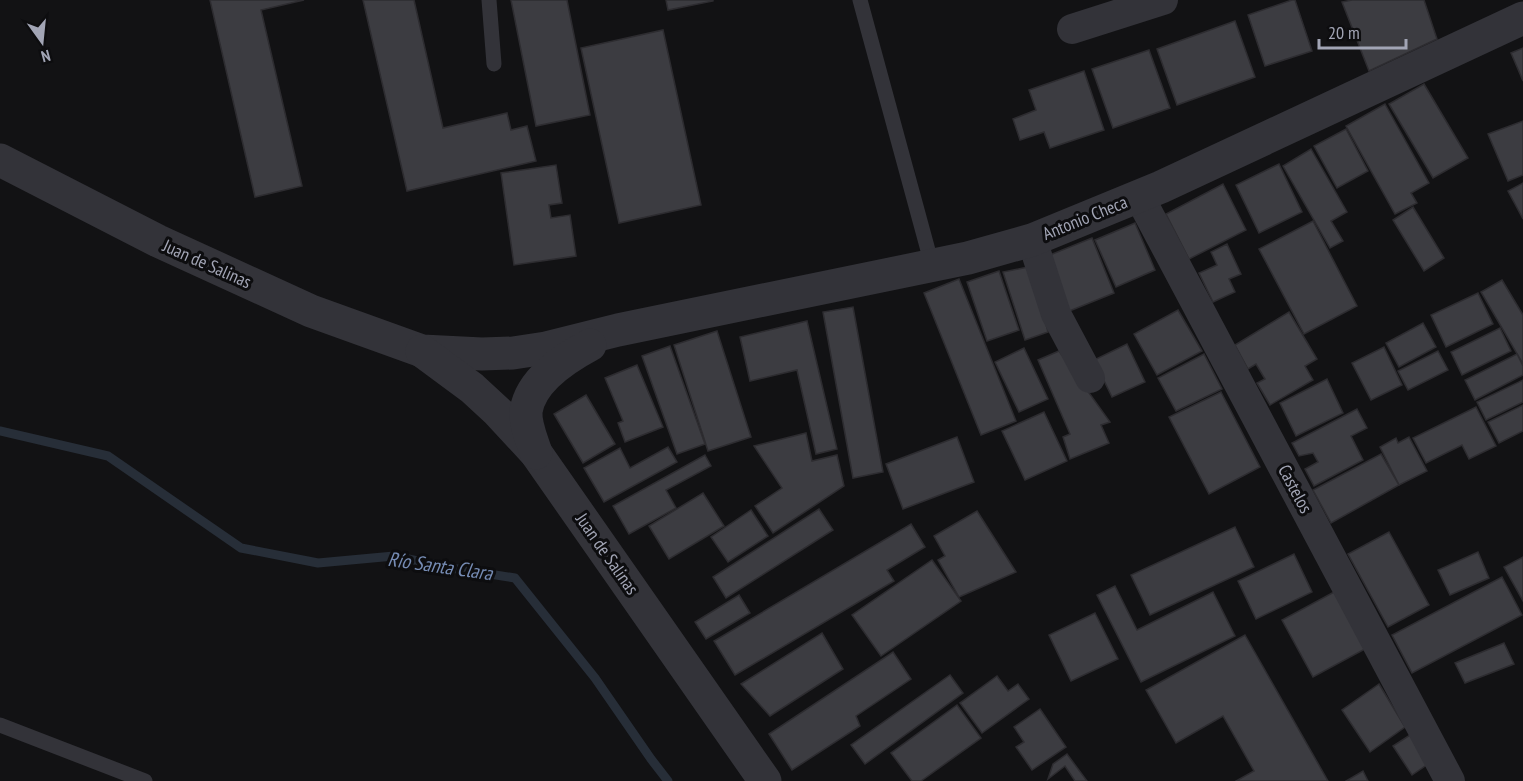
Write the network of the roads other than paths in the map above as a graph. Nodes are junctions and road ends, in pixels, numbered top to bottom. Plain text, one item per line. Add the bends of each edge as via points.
1 (489, 0) edge
2 (860, 0) edge
3 (1163, 0) edge
4 (1523, 18) edge
5 (1072, 29) dead end
6 (494, 64) dead end
7 (0, 160) edge
8 (1139, 196) junction
9 (1032, 240) junction
10 (932, 265) junction
11 (618, 330) junction
12 (422, 351) junction
13 (1090, 378) dead end
14 (536, 453) junction
15 (0, 725) edge
16 (146, 781) edge
17 (765, 781) edge
18 (1450, 781) edge

1 - 6 lane
2 - 10 lane
3 - 5 street
4 - 8 street, Antonio Checa
7 - 12 street, Juan de Salinas via 158,241 311,311
8 - 9 street, Antonio Checa
8 - 18 street, Castelos
9 - 10 street, Antonio Checa
9 - 13 street via 1056,314
10 - 11 street, Antonio Checa
11 - 12 street, Juan de Salinas via 513,353
11 - 14 street via 550,371 534,390 526,412
12 - 14 street, Juan de Salinas via 472,388
14 - 17 street, Juan de Salinas
15 - 16 lane

